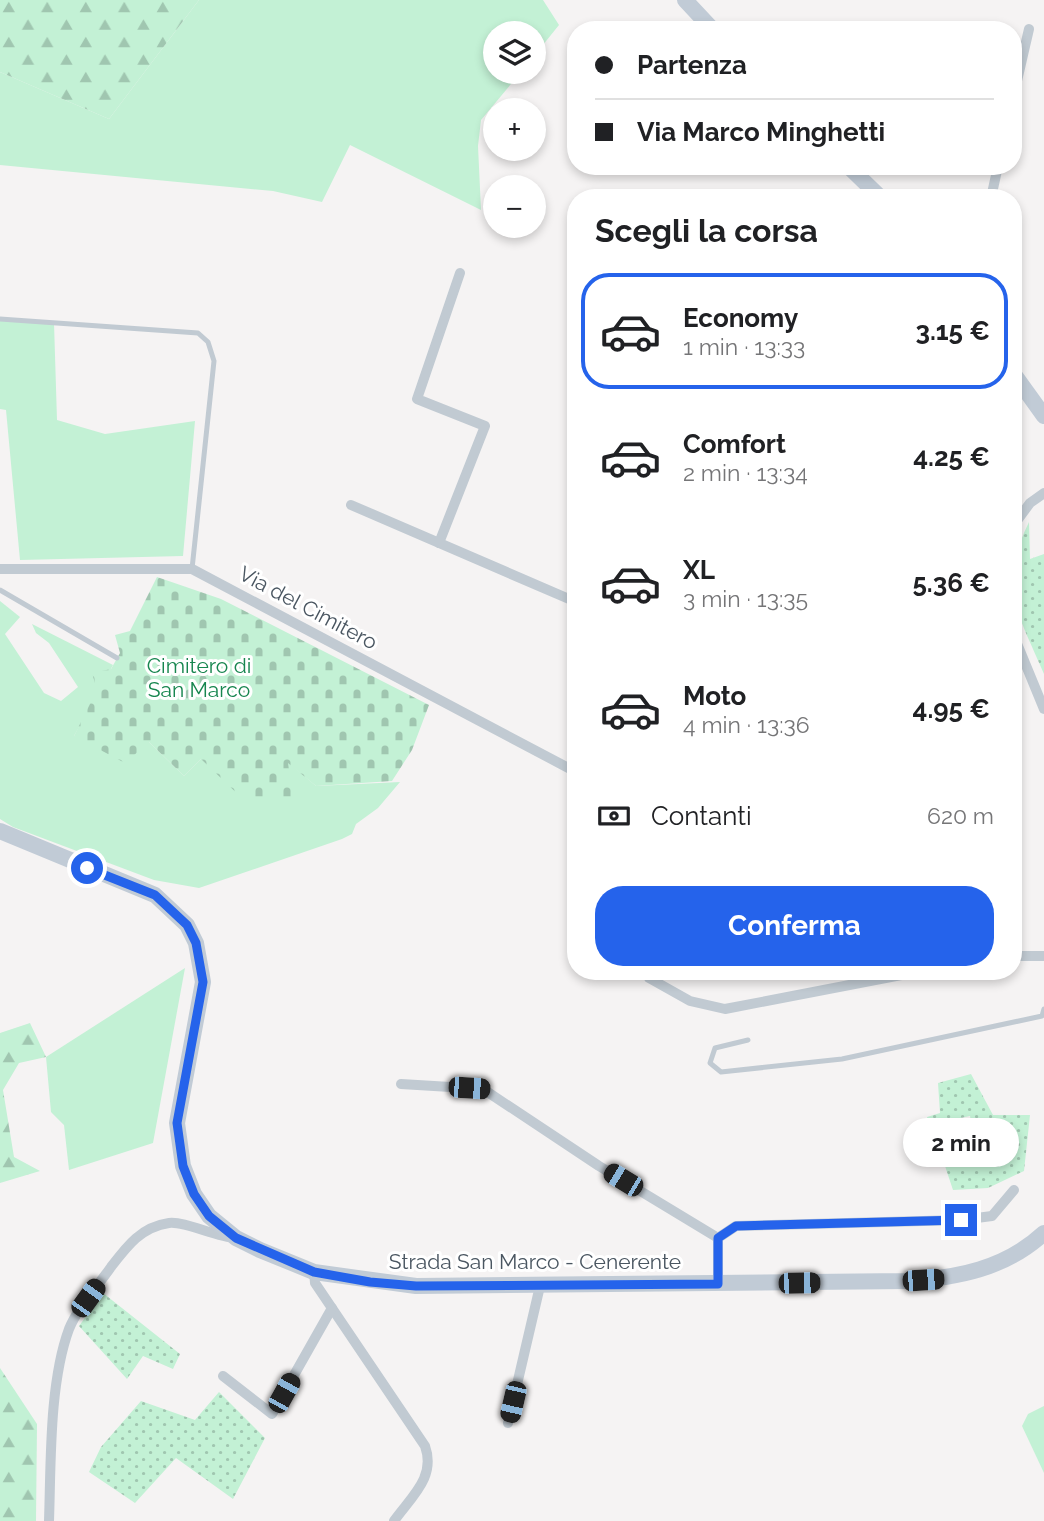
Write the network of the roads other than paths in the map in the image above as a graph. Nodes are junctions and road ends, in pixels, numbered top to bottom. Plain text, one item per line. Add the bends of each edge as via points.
1 (685, 0) edge
2 (705, 21) edge
3 (1029, 29) dead end
4 (1022, 59) edge
5 (857, 175) edge
6 (872, 189) edge
7 (460, 273) dead end
8 (0, 319) edge
9 (1022, 385) edge
10 (1044, 415) edge
11 (1044, 493) edge
12 (351, 505) dead end
13 (1022, 514) edge
14 (439, 543) junction
15 (0, 569) edge
16 (192, 569) junction
17 (0, 590) edge
18 (567, 598) edge
19 (1022, 656) edge
20 (117, 658) dead end
21 (1044, 709) edge
22 (567, 767) edge
23 (0, 831) edge
24 (1022, 956) edge
25 (1044, 956) edge
26 (653, 980) edge
27 (875, 980) edge
28 (1044, 1009) edge
29 (748, 1040) dead end
30 (401, 1084) dead end
31 (1014, 1190) dead end
32 (1044, 1233) edge
33 (236, 1238) junction
34 (718, 1238) junction
35 (314, 1272) junction
36 (718, 1284) junction
37 (540, 1286) junction
38 (332, 1308) junction
39 (223, 1376) dead end
40 (508, 1423) dead end
41 (49, 1521) edge
42 (394, 1521) edge

1 - 2 main road
3 - 4 street
5 - 6 main road
7 - 14 street via 417,399 485,426
8 - 16 lane via 198,333 208,342 214,361
9 - 10 main road
11 - 13 street
12 - 14 street
14 - 18 street
15 - 16 street, Via del Cimitero
16 - 22 street, Via del Cimitero
17 - 20 lane
19 - 21 street
23 - 33 main road, Strada San Marco - Cenerente via 155,895 187,925 196,943 203,982 177,1123 183,1166 209,1216
24 - 25 street
26 - 27 street via 690,1001 724,1009
28 - 29 lane via 1042,1016 842,1059 721,1072 710,1063 715,1048
30 - 34 street via 483,1089
31 - 34 street via 992,1216 954,1221 736,1226
32 - 36 main road, Strada San Marco - Cenerente via 1000,1263 941,1279
33 - 35 main road, Strada San Marco - Cenerente
33 - 41 street via 172,1222 150,1228 132,1240 76,1314 61,1361
34 - 36 street
35 - 37 main road, Strada San Marco - Cenerente via 416,1286
35 - 38 street via 315,1283
36 - 37 main road, Strada San Marco - Cenerente
37 - 40 street
38 - 39 street via 272,1414
38 - 42 street via 425,1446 430,1461 429,1472

